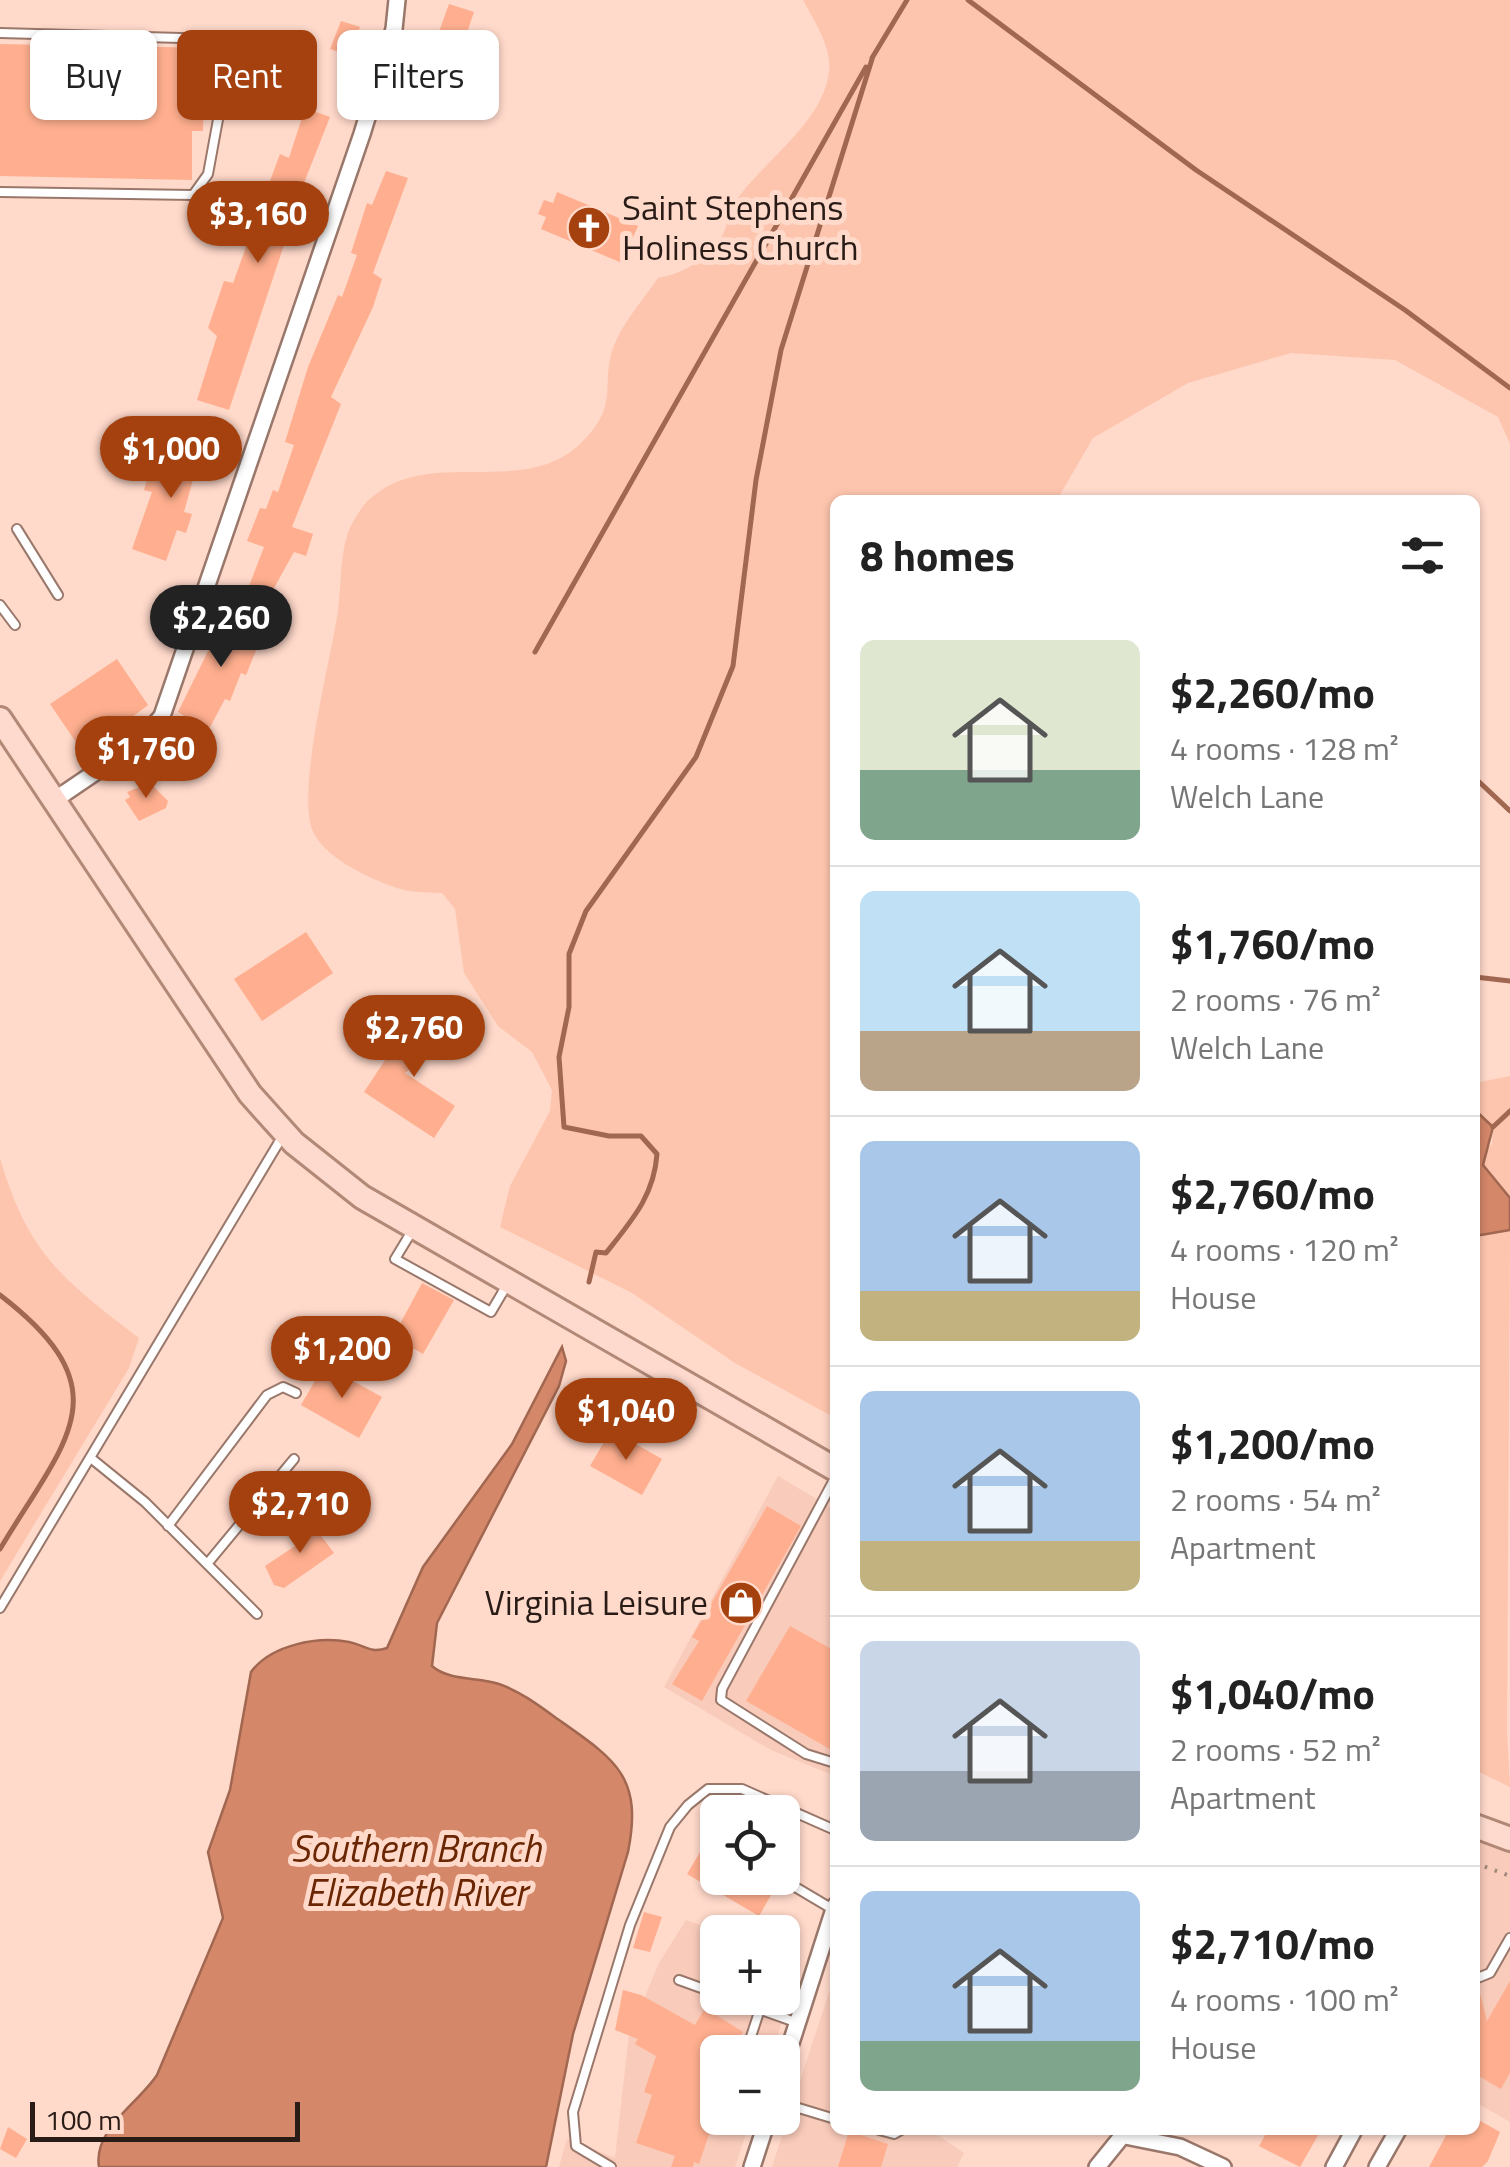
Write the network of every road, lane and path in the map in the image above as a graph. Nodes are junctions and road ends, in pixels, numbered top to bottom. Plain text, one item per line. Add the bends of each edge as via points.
1 (397, 0) edge
2 (0, 34) edge
3 (0, 192) edge
4 (17, 529) dead end
5 (58, 595) dead end
6 (0, 604) edge
7 (15, 624) dead end
8 (0, 719) edge
9 (54, 801) junction
10 (284, 1133) junction
11 (413, 1229) junction
12 (508, 1283) junction
13 (296, 1393) dead end
14 (92, 1459) junction
15 (294, 1459) dead end
16 (830, 1466) edge
17 (830, 1487) edge
18 (168, 1526) junction
19 (207, 1564) junction
20 (0, 1608) edge
21 (258, 1614) dead end
22 (830, 1761) edge
23 (830, 1828) edge
24 (1480, 1828) edge
25 (1510, 1839) edge
26 (1480, 1865) edge
27 (1510, 1876) edge
28 (800, 1891) edge
29 (830, 1910) edge
30 (830, 1925) edge
31 (1510, 1938) edge
32 (1480, 1977) edge
33 (680, 1980) dead end
34 (700, 1987) edge
35 (775, 2015) edge
36 (798, 2023) junction
37 (794, 2035) edge
38 (800, 2108) edge
39 (830, 2117) edge
40 (762, 2135) edge
41 (1124, 2135) edge
42 (1134, 2135) edge
43 (1351, 2135) edge
44 (1395, 2135) edge
45 (611, 2167) edge
46 (752, 2167) edge
47 (1097, 2167) edge
48 (1223, 2167) edge
49 (1334, 2167) edge
50 (1377, 2167) edge

1 - 9 street via 362,134 162,716 140,742
2 - 3 lane via 217,39 230,54 208,174 193,195
4 - 5 lane
6 - 7 lane
8 - 9 main road
9 - 10 main road via 250,1094
10 - 11 main road via 325,1170
10 - 14 lane
11 - 12 main road
11 - 12 lane via 396,1259 411,1268 491,1312
12 - 16 main road
13 - 18 lane via 283,1387 267,1395
14 - 18 lane
14 - 20 lane
15 - 19 lane
17 - 22 lane via 721,1700 806,1754
18 - 19 lane
19 - 21 lane
23 - 45 lane via 724,1786 708,1790 670,1827 630,1925 573,2112 576,2146
24 - 25 main road
26 - 27 path
28 - 29 lane
30 - 36 street
31 - 32 lane via 1490,1972
33 - 34 lane
35 - 36 lane
36 - 37 street
38 - 39 lane
40 - 46 street
41 - 47 street
42 - 48 street
43 - 49 street
44 - 50 street

